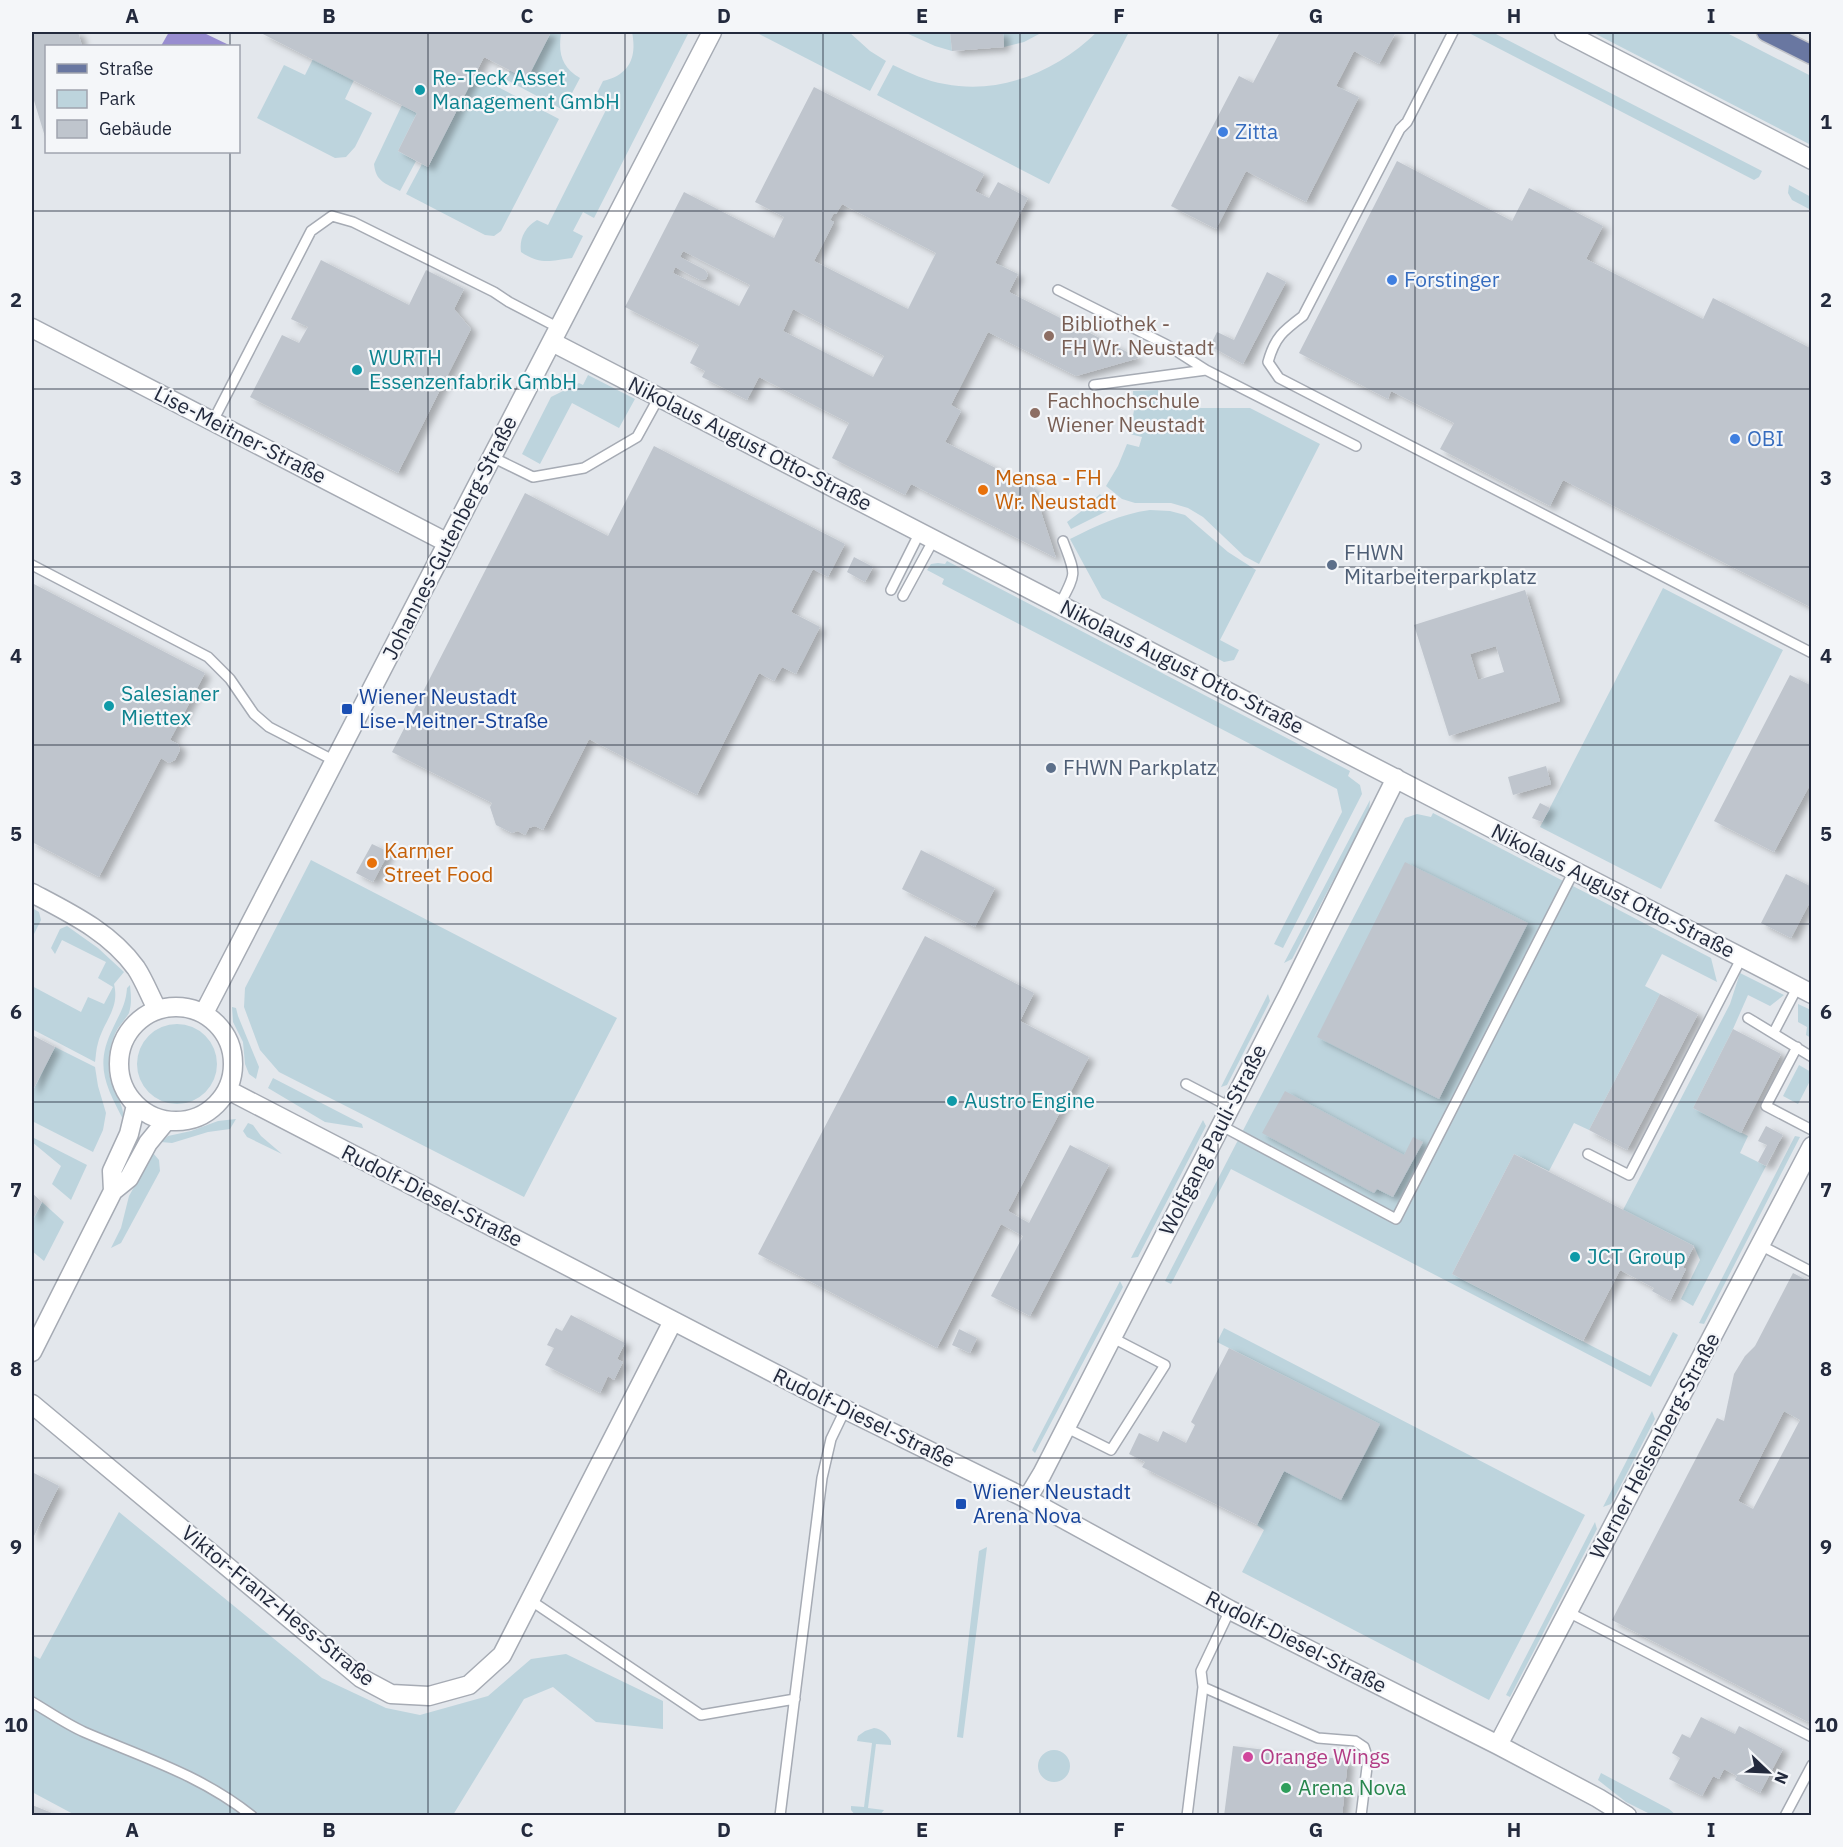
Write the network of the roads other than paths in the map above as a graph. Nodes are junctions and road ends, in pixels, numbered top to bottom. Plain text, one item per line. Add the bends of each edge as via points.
1 (712, 32) edge
2 (1453, 32) edge
3 (1564, 32) edge
4 (1766, 32) edge
5 (1812, 55) edge
6 (1812, 160) edge
7 (1058, 290) dead end
8 (32, 328) edge
9 (556, 335) junction
10 (1206, 370) junction
11 (1094, 385) dead end
12 (658, 397) junction
13 (213, 421) junction
14 (1356, 446) dead end
15 (492, 457) junction
16 (927, 536) junction
17 (1063, 541) dead end
18 (448, 543) junction
19 (32, 566) edge
20 (891, 590) dead end
21 (903, 596) dead end
22 (1060, 604) junction
23 (1812, 653) edge
24 (335, 761) junction
25 (1396, 778) junction
26 (1574, 871) junction
27 (32, 893) edge
28 (1742, 957) junction
29 (1805, 990) edge
30 (157, 1009) junction
31 (204, 1013) junction
32 (1748, 1018) dead end
33 (1774, 1032) junction
34 (1797, 1047) junction
35 (1812, 1056) edge
36 (1186, 1084) dead end
37 (228, 1090) junction
38 (1230, 1107) junction
39 (150, 1114) junction
40 (1220, 1125) junction
41 (1812, 1130) edge
42 (1812, 1146) edge
43 (1588, 1154) dead end
44 (112, 1191) junction
45 (1760, 1245) junction
46 (1812, 1272) edge
47 (674, 1321) junction
48 (1111, 1337) junction
49 (32, 1352) edge
50 (32, 1404) edge
51 (845, 1410) junction
52 (1065, 1428) junction
53 (1027, 1499) junction
54 (530, 1600) junction
55 (1230, 1610) junction
56 (1568, 1612) junction
57 (1203, 1687) junction
58 (795, 1699) junction
59 (32, 1702) edge
60 (1812, 1737) edge
61 (1498, 1745) junction
62 (1812, 1765) edge
63 (252, 1815) edge
64 (780, 1815) edge
65 (1187, 1815) edge
66 (1361, 1815) edge
67 (1627, 1815) edge
68 (1785, 1815) edge

1 - 9 street, Johannes-Gutenberg-Straße
2 - 23 lane via 1303,316 1283,330 1273,344 1268,362 1279,378
3 - 6 street
4 - 5 main road
7 - 10 lane via 1167,345
8 - 13 street, Lise-Meitner-Straße
9 - 12 street, Nikolaus August Otto-Straße
9 - 13 lane via 494,292 353,222 332,216 311,231
9 - 15 street, Johannes-Gutenberg-Straße
10 - 11 lane
10 - 14 lane
12 - 15 lane via 637,437 584,468 533,477
12 - 16 street, Nikolaus August Otto-Straße
13 - 18 street, Lise-Meitner-Straße
15 - 18 street, Johannes-Gutenberg-Straße
16 - 20 lane
16 - 21 lane
16 - 22 street, Nikolaus August Otto-Straße
17 - 22 lane via 1074,578
18 - 24 street, Johannes-Gutenberg-Straße
19 - 24 lane via 208,657 269,728
22 - 25 street, Nikolaus August Otto-Straße
24 - 31 street, Johannes-Gutenberg-Straße
25 - 26 street, Nikolaus August Otto-Straße
25 - 38 street, Wolfgang Pauli-Straße
26 - 28 street, Nikolaus August Otto-Straße
26 - 40 lane via 1396,1219
27 - 30 street via 86,921 120,948 137,970
28 - 29 street, Nikolaus August Otto-Straße
28 - 43 lane via 1629,1175
29 - 33 lane
30 - 31 street via 178,1006
30 - 39 street via 137,1022 122,1043 119,1066 124,1088
31 - 37 street via 219,1025 231,1044 234,1069
32 - 33 lane
33 - 34 lane
34 - 35 lane
34 - 41 lane via 1766,1106
36 - 38 lane
37 - 39 street via 216,1106 182,1122
37 - 47 street, Rudolf-Diesel-Straße
38 - 40 street, Wolfgang Pauli-Straße
39 - 44 street via 129,1134 112,1171
39 - 44 street via 148,1143 129,1178
40 - 48 street, Wolfgang Pauli-Straße
42 - 45 street, Werner Heisenberg-Straße
44 - 49 street
45 - 46 lane
45 - 56 street, Werner Heisenberg-Straße
47 - 51 street, Rudolf-Diesel-Straße
47 - 54 street, Viktor-Franz-Hess-Straße
48 - 52 street, Wolfgang Pauli-Straße
48 - 52 lane via 1165,1365 1112,1450
50 - 54 street, Viktor-Franz-Hess-Straße via 361,1678 391,1694 429,1696 469,1685 502,1655
51 - 53 street, Rudolf-Diesel-Straße
51 - 58 lane via 831,1440 822,1478
52 - 53 street, Wolfgang Pauli-Straße
53 - 55 street, Rudolf-Diesel-Straße
54 - 58 lane via 701,1715
55 - 57 lane via 1201,1671
55 - 61 street, Rudolf-Diesel-Straße
56 - 60 lane
56 - 61 street, Werner Heisenberg-Straße
57 - 65 lane
57 - 66 lane via 1318,1738 1355,1741 1364,1747 1368,1759
58 - 64 lane
59 - 63 lane via 81,1731 177,1769
61 - 67 street, Rudolf-Diesel-Straße
62 - 68 lane

